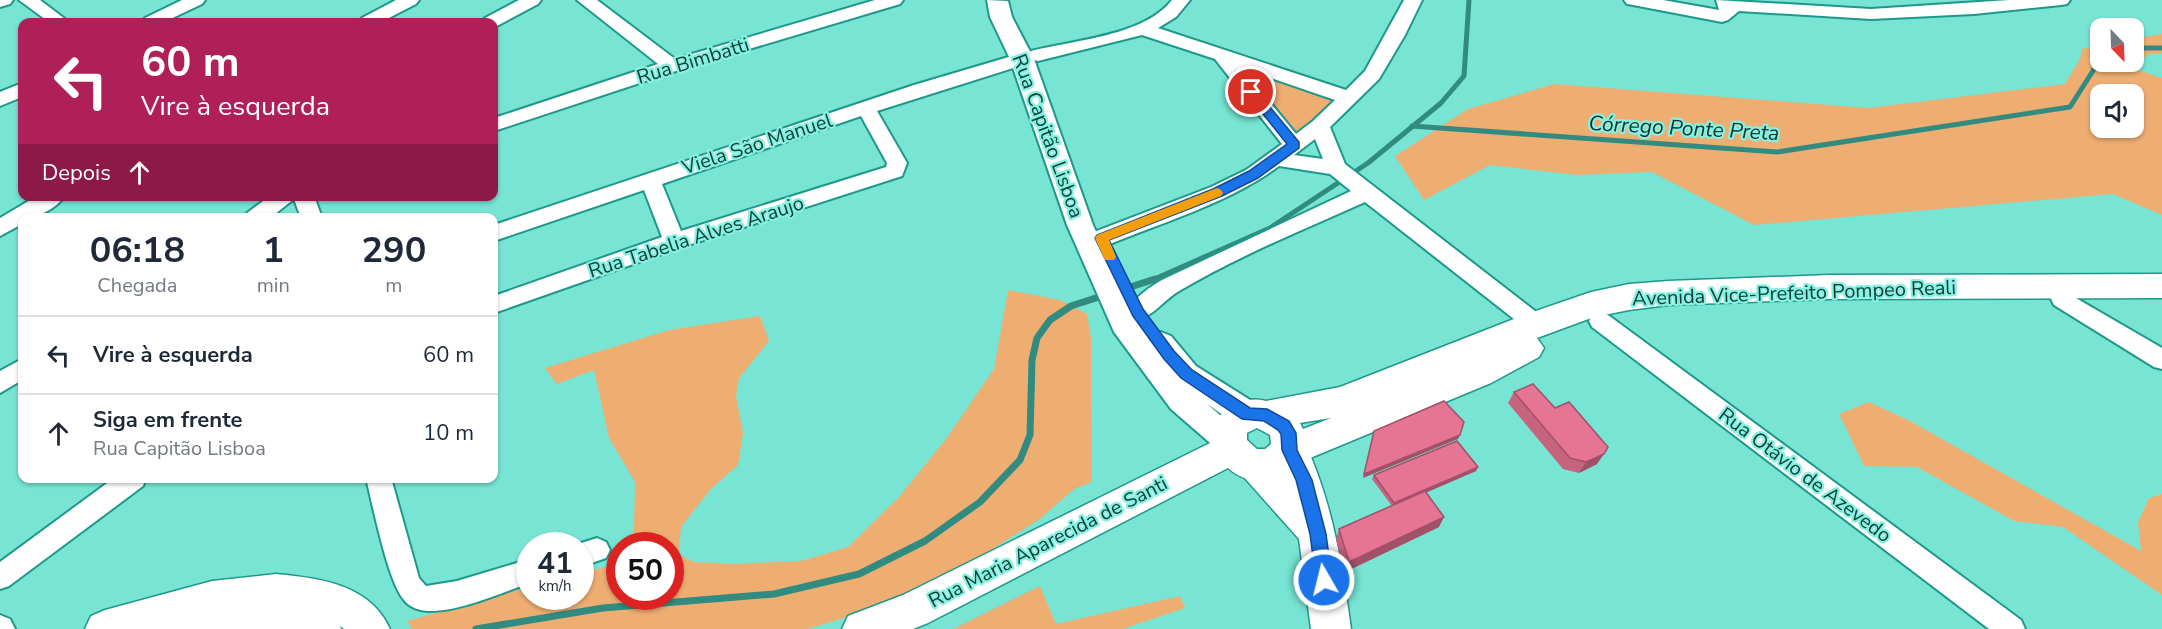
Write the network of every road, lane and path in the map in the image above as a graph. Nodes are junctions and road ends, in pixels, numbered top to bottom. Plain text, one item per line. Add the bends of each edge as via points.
1 (28, 0) edge
2 (196, 0) edge
3 (410, 0) edge
4 (532, 0) edge
5 (586, 0) edge
6 (894, 0) edge
7 (997, 0) edge
8 (1181, 0) edge
9 (1413, 0) edge
10 (1633, 0) edge
11 (2052, 0) edge
12 (2061, 0) edge
13 (1654, 2) edge
14 (1727, 7) edge
15 (1869, 7) edge
16 (54, 18) edge
17 (159, 18) edge
18 (376, 18) edge
19 (498, 18) edge
20 (1140, 28) junction
21 (1222, 56) junction
22 (1030, 57) junction
23 (672, 66) junction
24 (18, 90) edge
25 (1350, 98) junction
26 (0, 100) edge
27 (866, 108) junction
28 (498, 124) edge
29 (1320, 126) junction
30 (1294, 145) junction
31 (1276, 159) junction
32 (1350, 179) junction
33 (650, 180) junction
34 (46, 201) edge
35 (279, 201) edge
36 (25, 213) edge
37 (261, 213) edge
38 (18, 217) edge
39 (0, 228) edge
40 (498, 232) edge
41 (1102, 238) junction
42 (674, 241) junction
43 (1108, 271) junction
44 (2162, 286) edge
45 (2062, 299) junction
46 (2162, 301) edge
47 (498, 304) edge
48 (1127, 304) junction
49 (1599, 321) junction
50 (1536, 324) junction
51 (2162, 360) edge
52 (18, 371) edge
53 (0, 383) edge
54 (1246, 441) junction
55 (1290, 450) junction
56 (127, 483) edge
57 (379, 483) edge
58 (1318, 534) junction
59 (516, 575) edge
60 (0, 577) edge
61 (105, 629) edge
62 (192, 629) edge
63 (321, 629) edge
64 (370, 629) edge
65 (862, 629) edge
66 (920, 629) edge
67 (1331, 629) edge
68 (2011, 629) edge

1 - 16 street
2 - 17 street
3 - 18 street
4 - 19 street
5 - 23 street
6 - 23 street, Rua Bimbatti
7 - 22 street, Rua Capitão Lisboa via 1001,17
8 - 20 street, Viela São Manuel via 1173,12
9 - 25 street via 1371,75
10 - 13 street
11 - 12 street
11 - 15 street via 1974,9
13 - 14 street via 1714,15
14 - 15 street
20 - 21 street
20 - 22 street, Viela São Manuel
21 - 25 street
21 - 30 street
22 - 27 street, Viela São Manuel
22 - 41 street, Rua Capitão Lisboa
22 - 43 street, Rua Capitão Lisboa via 1053,152
23 - 28 street, Rua Bimbatti
24 - 26 street
25 - 29 street
27 - 33 street, Viela São Manuel
27 - 42 street, Rua Tabelia Alves Araujo via 898,167 878,178
29 - 30 street
29 - 32 street
30 - 31 street
31 - 32 street
31 - 41 street via 1218,192
32 - 48 street via 1145,303
32 - 50 street
33 - 40 street, Viela São Manuel
33 - 42 street
34 - 36 street
35 - 37 street
38 - 39 street
41 - 43 street, Rua Capitão Lisboa
42 - 47 street, Rua Tabelia Alves Araujo
43 - 48 street, Rua Capitão Lisboa
44 - 50 main road, Avenida Vice-Prefeito Pompeo Reali via 1829,287 1668,293 1591,305
45 - 46 main road, Avenida Vice-Prefeito Pompeo Reali
45 - 49 main road, Avenida Vice-Prefeito Pompeo Reali via 1839,301 1671,308 1634,311
45 - 51 street
48 - 54 street, Rua Capitão Lisboa via 1124,324 1182,400
49 - 55 main road, Avenida Vice-Prefeito Pompeo Reali
49 - 68 street, Rua Otávio de Azevedo
50 - 54 main road, Avenida Vice-Prefeito Pompeo Reali
52 - 53 street
54 - 55 main road, Avenida Vice-Prefeito Pompeo Reali via 1276,463
54 - 58 main road
54 - 65 main road, Rua Maria Aparecida de Santi via 914,610
54 - 66 main road, Rua Maria Aparecida de Santi via 1083,543
55 - 58 main road via 1304,480
56 - 60 street
57 - 59 street via 413,593 424,600 445,597
58 - 67 main road
61 - 64 main road via 212,600 276,592 323,597 356,614
62 - 63 main road via 256,619 298,621

